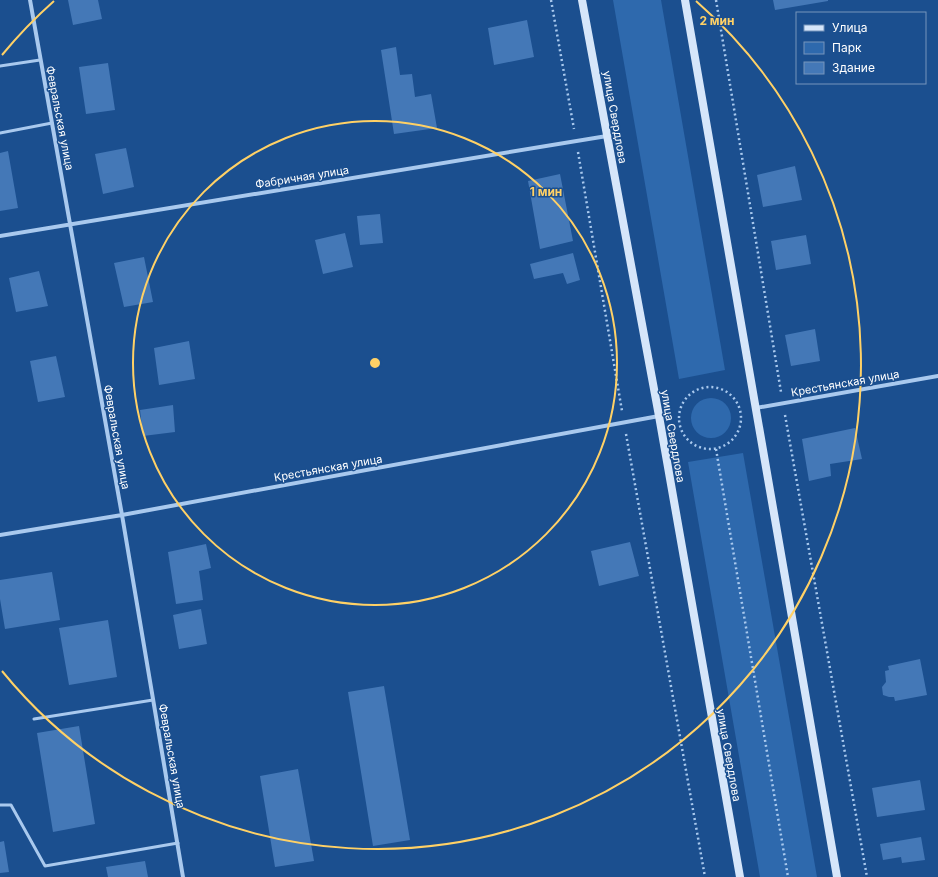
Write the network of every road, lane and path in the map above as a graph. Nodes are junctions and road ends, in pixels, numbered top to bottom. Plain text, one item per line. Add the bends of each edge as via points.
1 (30, 0) edge
2 (551, 0) edge
3 (582, 0) edge
4 (685, 0) edge
5 (716, 0) edge
6 (40, 60) junction
7 (0, 66) edge
8 (52, 123) junction
9 (0, 133) edge
10 (607, 136) junction
11 (576, 142) junction
12 (71, 224) junction
13 (0, 236) edge
14 (938, 376) edge
15 (783, 404) junction
16 (756, 408) junction
17 (659, 416) junction
18 (624, 423) junction
19 (716, 449) junction
20 (122, 515) junction
21 (0, 535) edge
22 (153, 700) junction
23 (34, 719) dead end
24 (0, 806) edge
25 (178, 843) junction
26 (183, 877) edge
27 (705, 877) edge
28 (740, 877) edge
29 (788, 877) edge
30 (837, 877) edge
31 (867, 877) edge

1 - 6 street, Февральская улица
2 - 11 path
3 - 10 main road, улица Свердлова
4 - 16 main road
5 - 15 path
6 - 7 lane
6 - 8 street, Февральская улица
8 - 9 lane
8 - 12 street, Февральская улица
10 - 11 street, Фабричная улица
10 - 17 main road, улица Свердлова
11 - 12 street, Фабричная улица
11 - 18 path
12 - 13 street, Фабричная улица
12 - 20 street, Февральская улица
14 - 15 street, Крестьянская улица
15 - 16 street, Крестьянская улица
15 - 31 path
16 - 30 main road
17 - 18 street, Крестьянская улица
17 - 28 main road, улица Свердлова
18 - 20 street, Крестьянская улица
18 - 27 path
19 - 19 path via 733,440 742,422 737,402 721,388 711,386 692,392 684,400 678,420 686,439 694,446
19 - 29 path
20 - 21 street, Крестьянская улица
20 - 22 street, Февральская улица
22 - 23 lane
22 - 25 street, Февральская улица
24 - 25 lane via 11,805 45,866
25 - 26 street, Февральская улица

